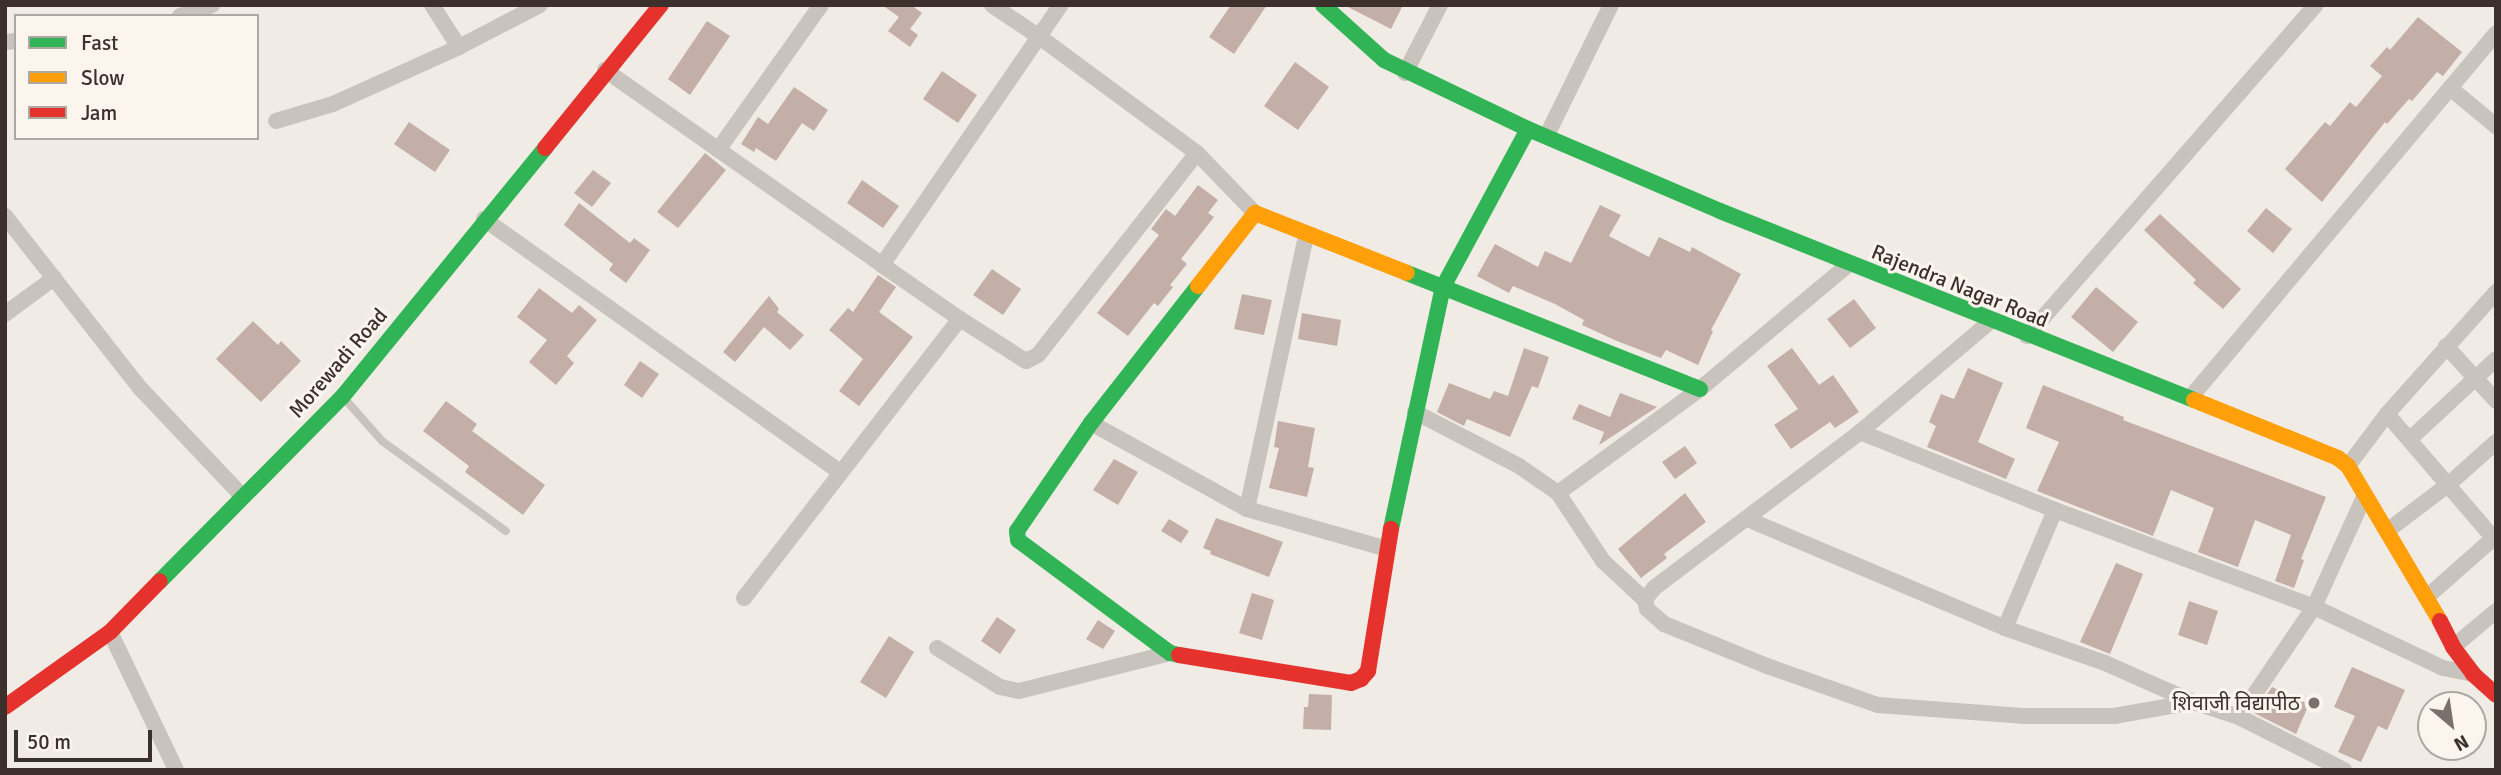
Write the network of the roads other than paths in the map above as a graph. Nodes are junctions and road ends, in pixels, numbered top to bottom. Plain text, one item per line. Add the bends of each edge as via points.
1 (212, 5) edge
2 (432, 5) edge
3 (540, 5) edge
4 (661, 5) edge
5 (821, 5) edge
6 (992, 5) edge
7 (1062, 5) edge
8 (1323, 5) edge
9 (1440, 5) edge
10 (2316, 5) edge
11 (1610, 6) edge
12 (186, 14) edge
13 (2496, 33) edge
14 (1041, 38) junction
15 (459, 47) junction
16 (605, 70) junction
17 (1405, 73) junction
18 (2450, 88) junction
19 (276, 121) dead end
20 (2496, 127) edge
21 (1528, 129) junction
22 (1547, 135) junction
23 (718, 150) junction
24 (1197, 153) junction
25 (1255, 213) junction
26 (5, 216) edge
27 (484, 219) junction
28 (1306, 236) junction
29 (1849, 264) junction
30 (882, 265) junction
31 (54, 278) junction
32 (1443, 287) junction
33 (2496, 292) edge
34 (5, 314) edge
35 (960, 319) junction
36 (1991, 321) junction
37 (2027, 336) junction
38 (2446, 346) junction
39 (2496, 359) edge
40 (2474, 377) junction
41 (1700, 388) junction
42 (342, 396) junction
43 (2190, 398) junction
44 (2496, 401) edge
45 (1415, 412) junction
46 (2387, 414) junction
47 (1091, 423) junction
48 (1860, 432) junction
49 (2410, 439) junction
50 (2496, 442) edge
51 (2348, 466) junction
52 (840, 472) junction
53 (2449, 484) junction
54 (1558, 493) junction
55 (2365, 495) junction
56 (242, 496) junction
57 (1247, 509) junction
58 (2054, 510) junction
59 (1747, 519) junction
60 (506, 531) dead end
61 (2387, 531) junction
62 (2495, 538) edge
63 (1387, 549) junction
64 (2428, 596) junction
65 (744, 598) dead end
66 (1646, 600) junction
67 (2314, 607) junction
68 (2496, 611) edge
69 (2005, 628) junction
70 (110, 632) junction
71 (2453, 647) junction
72 (937, 648) dead end
73 (1170, 653) junction
74 (2473, 674) junction
75 (2496, 695) edge
76 (2193, 702) junction
77 (5, 707) edge
78 (2239, 717) junction
79 (176, 770) edge
80 (2344, 770) edge

1 - 12 street
2 - 15 street
3 - 15 street
4 - 16 street, Morewadi Road
5 - 23 street
6 - 14 street
7 - 14 street
8 - 17 street, Rajendra Nagar Road
9 - 17 street
10 - 37 street
11 - 22 street
13 - 18 street
14 - 24 street
14 - 30 street
15 - 19 street via 332,104
16 - 23 street
16 - 27 street, Morewadi Road
17 - 21 street, Rajendra Nagar Road
18 - 20 street
18 - 43 street
21 - 22 street, Rajendra Nagar Road
21 - 32 street
22 - 29 street, Rajendra Nagar Road
23 - 30 street
24 - 25 street
24 - 35 street via 1038,355 1026,361
25 - 28 street
25 - 47 street
26 - 31 street
27 - 42 street, Morewadi Road
27 - 52 street
28 - 32 street
28 - 57 street
29 - 36 street, Rajendra Nagar Road
29 - 41 street
30 - 35 street
31 - 34 street
31 - 56 street via 140,388
32 - 41 street
32 - 45 street
33 - 38 street
35 - 52 street
36 - 37 street, Rajendra Nagar Road
36 - 48 street
37 - 43 street, Rajendra Nagar Road
38 - 40 street
38 - 46 street
39 - 40 street
40 - 44 street
40 - 49 street
41 - 54 street
42 - 56 street, Morewadi Road
42 - 60 lane via 382,441
43 - 51 street, Rajendra Nagar Road
45 - 54 street via 1520,466
45 - 63 street
46 - 49 street
46 - 51 street
47 - 57 street
47 - 73 street via 1017,531 1018,540
48 - 58 street
48 - 59 street
49 - 53 street
50 - 53 street
51 - 55 street
52 - 65 street
53 - 61 street
53 - 62 street
54 - 66 street via 1603,561
55 - 61 street
55 - 67 street
56 - 70 street, Morewadi Road
57 - 63 street
58 - 67 street
58 - 69 street
59 - 66 street via 1654,588
59 - 69 street
61 - 64 street
62 - 64 street
63 - 73 street via 1368,671 1362,680 1351,683
64 - 71 street
66 - 76 street via 1647,609 1664,624 1878,705 2023,716 2114,716
67 - 74 street via 2443,668
67 - 78 street
68 - 71 street
69 - 76 street via 2105,663
70 - 77 street, Morewadi Road
70 - 79 street
71 - 74 street
72 - 73 street via 1000,687 1019,691
74 - 75 street
76 - 78 street
78 - 80 street

